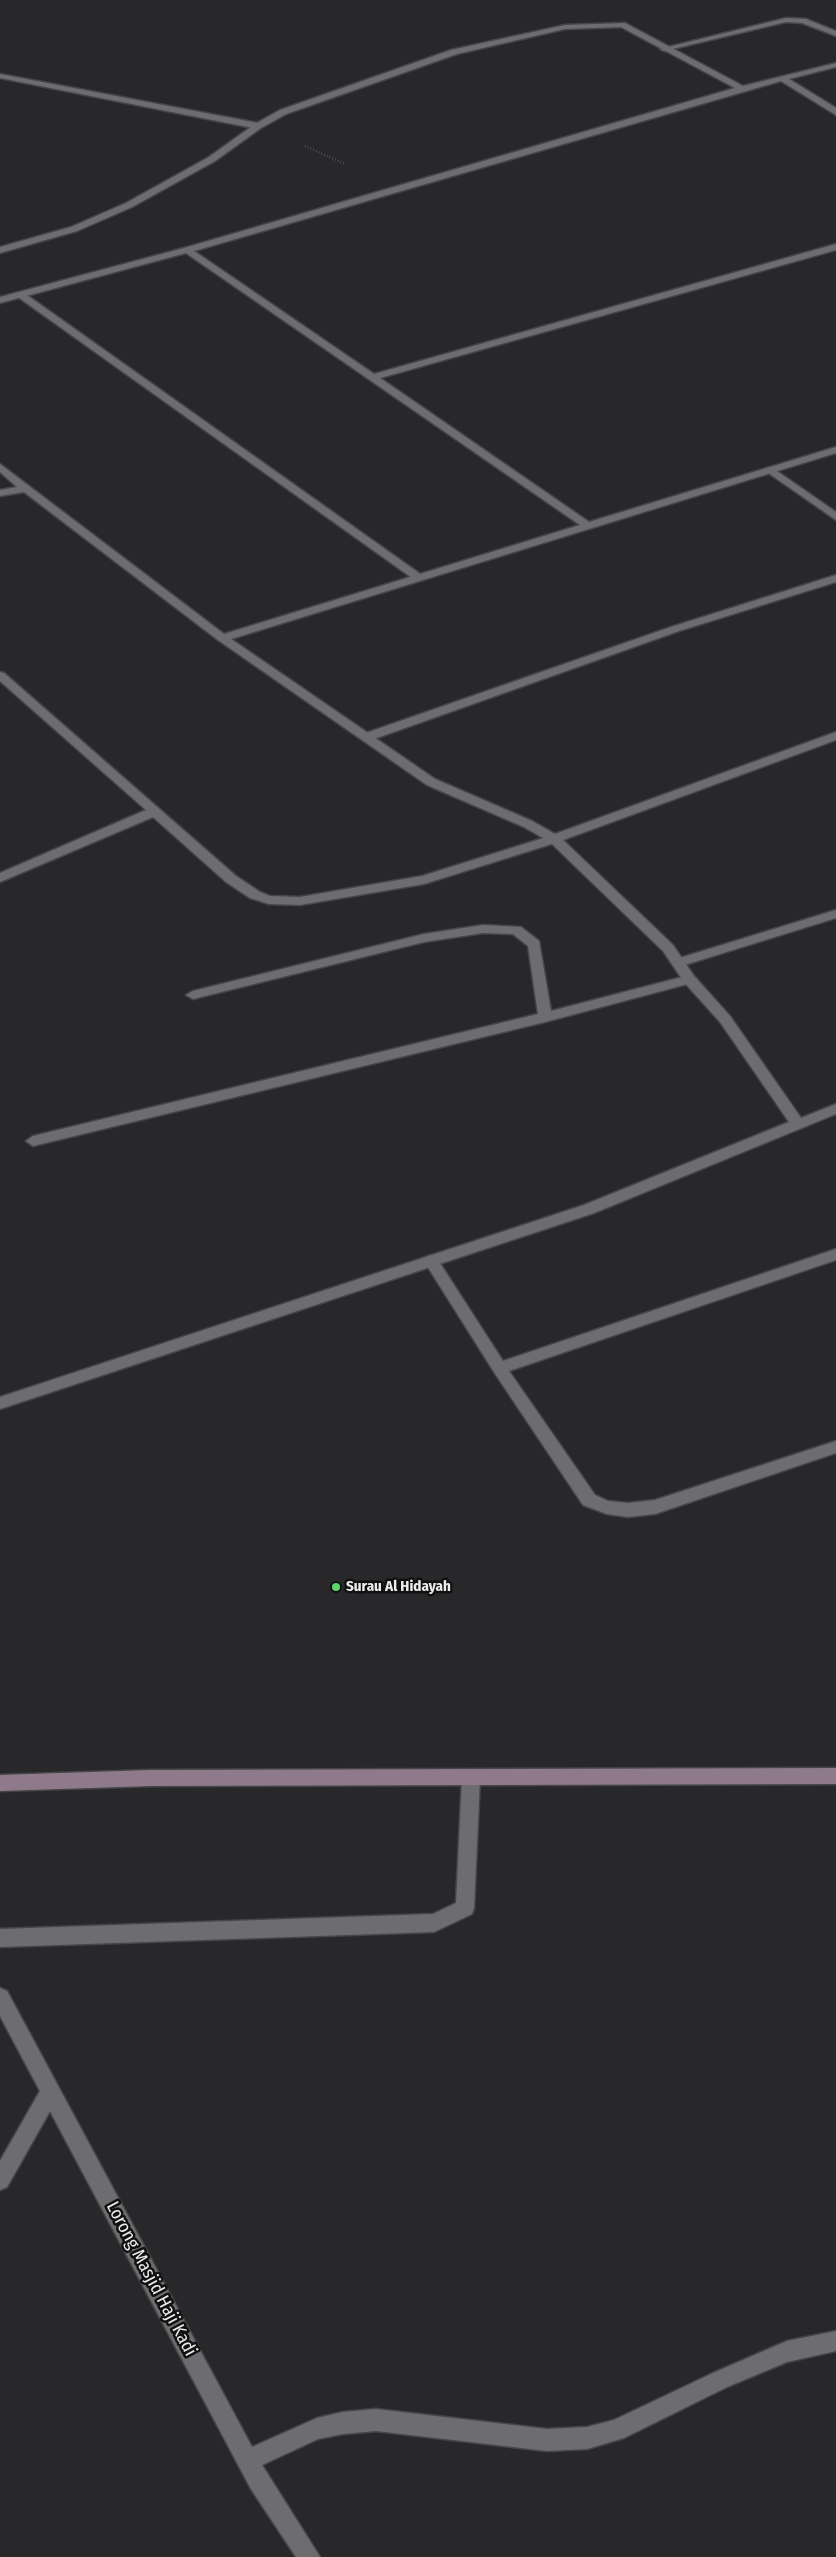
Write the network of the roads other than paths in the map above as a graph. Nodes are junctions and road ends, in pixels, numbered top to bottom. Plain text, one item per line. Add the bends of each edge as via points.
1 (836, 34) edge
2 (664, 49) junction
3 (836, 65) edge
4 (0, 76) edge
5 (783, 80) junction
6 (742, 89) junction
7 (836, 112) edge
8 (258, 126) junction
9 (836, 247) edge
10 (0, 250) edge
11 (187, 250) junction
12 (21, 295) junction
13 (0, 300) edge
14 (374, 377) junction
15 (836, 450) edge
16 (0, 467) edge
17 (771, 470) junction
18 (26, 489) junction
19 (0, 493) edge
20 (836, 517) edge
21 (588, 526) junction
22 (419, 578) junction
23 (836, 578) edge
24 (222, 638) junction
25 (0, 675) edge
26 (836, 736) edge
27 (366, 737) junction
28 (154, 811) junction
29 (554, 840) junction
30 (0, 878) edge
31 (836, 914) edge
32 (678, 963) junction
33 (690, 979) junction
34 (193, 995) dead end
35 (545, 1017) junction
36 (836, 1109) edge
37 (798, 1124) junction
38 (33, 1141) dead end
39 (836, 1254) edge
40 (432, 1261) junction
41 (499, 1368) junction
42 (0, 1404) edge
43 (836, 1447) edge
44 (836, 1776) edge
45 (471, 1778) junction
46 (0, 1783) edge
47 (0, 1938) edge
48 (0, 1997) edge
49 (51, 2091) junction
50 (0, 2180) edge
51 (836, 2340) edge
52 (248, 2460) junction
53 (309, 2557) edge

1 - 2 street via 803,21 786,20
2 - 6 street
2 - 8 street via 622,26 565,27 429,60 283,112
3 - 5 street
4 - 8 street
5 - 6 street
5 - 7 street
6 - 11 street
8 - 10 street via 212,159 129,205 74,230
9 - 14 street
11 - 12 street
11 - 14 street
12 - 13 street
12 - 22 street
14 - 21 street
15 - 17 street
16 - 18 street
17 - 20 street
17 - 21 street
18 - 19 street
18 - 24 street
21 - 22 street
22 - 24 street
23 - 27 street via 675,629
24 - 27 street
25 - 28 street
26 - 29 street
27 - 29 street via 431,782 528,824
28 - 29 street via 232,879 255,896 269,900 300,901 424,880
28 - 30 street
29 - 32 street via 668,948
31 - 32 street
32 - 33 street
33 - 35 street
33 - 37 street via 725,1019
34 - 35 street via 424,938 483,929 516,930 534,944
35 - 38 street
36 - 37 street
37 - 40 street via 589,1209
39 - 41 street
40 - 41 street
40 - 42 street
41 - 43 street via 589,1500 607,1507 628,1510 655,1507
44 - 45 street
45 - 46 street via 150,1778
45 - 47 street via 465,1908 434,1924
48 - 49 street, Lorong Masjid Haji Kadi
49 - 50 street
49 - 52 street, Lorong Masjid Haji Kadi
51 - 52 street via 787,2352 616,2430 587,2438 547,2440 376,2420 317,2429
52 - 53 street, Lorong Masjid Haji Kadi

